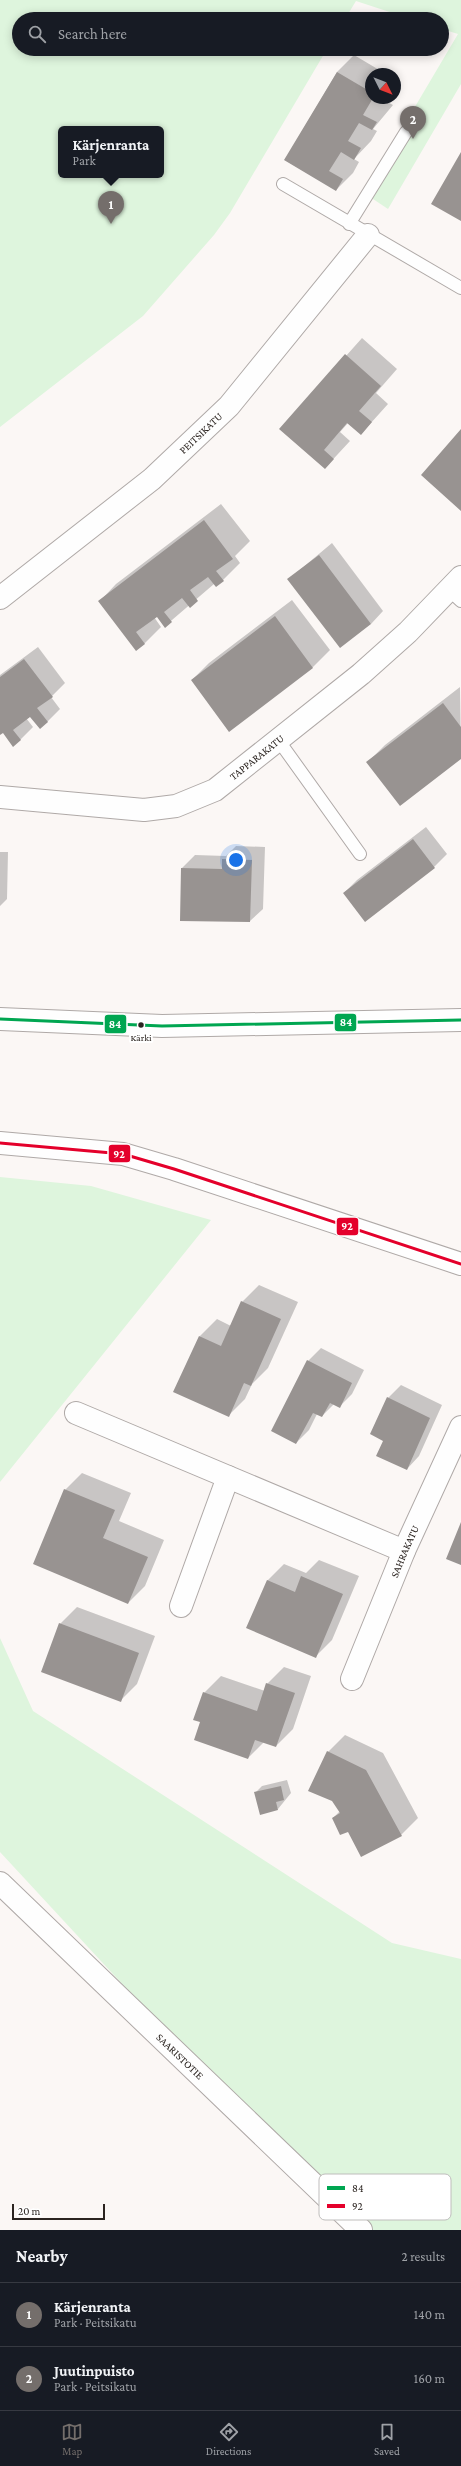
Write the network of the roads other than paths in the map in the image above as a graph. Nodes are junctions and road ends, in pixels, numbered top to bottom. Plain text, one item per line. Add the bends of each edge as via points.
1 (406, 132) dead end
2 (283, 184) dead end
3 (349, 224) junction
4 (368, 235) junction
5 (461, 288) edge
6 (457, 590) edge
7 (0, 598) edge
8 (279, 741) junction
9 (0, 797) edge
10 (360, 854) dead end
11 (0, 1019) edge
12 (461, 1020) edge
13 (0, 1143) edge
14 (461, 1264) edge
15 (76, 1413) dead end
16 (461, 1427) edge
17 (228, 1477) junction
18 (404, 1551) junction
19 (181, 1606) dead end
20 (352, 1679) dead end
21 (0, 1883) edge
22 (319, 2190) edge
23 (351, 2220) edge
24 (361, 2230) edge

1 - 3 lane
2 - 3 lane
3 - 4 lane
4 - 5 lane
4 - 7 street, PEITSIKATU via 229,406 152,479
6 - 8 street, TAPPARAKATU
8 - 9 street, TAPPARAKATU via 215,790 176,806 144,810
8 - 10 lane
11 - 12 street via 162,1026
13 - 14 street via 123,1154
15 - 17 street
16 - 18 street, SAHRAKATU
17 - 18 street
17 - 19 street
18 - 20 street, SAHRAKATU
21 - 22 street, SAARISTOTIE
23 - 24 street, SAARISTOTIE

